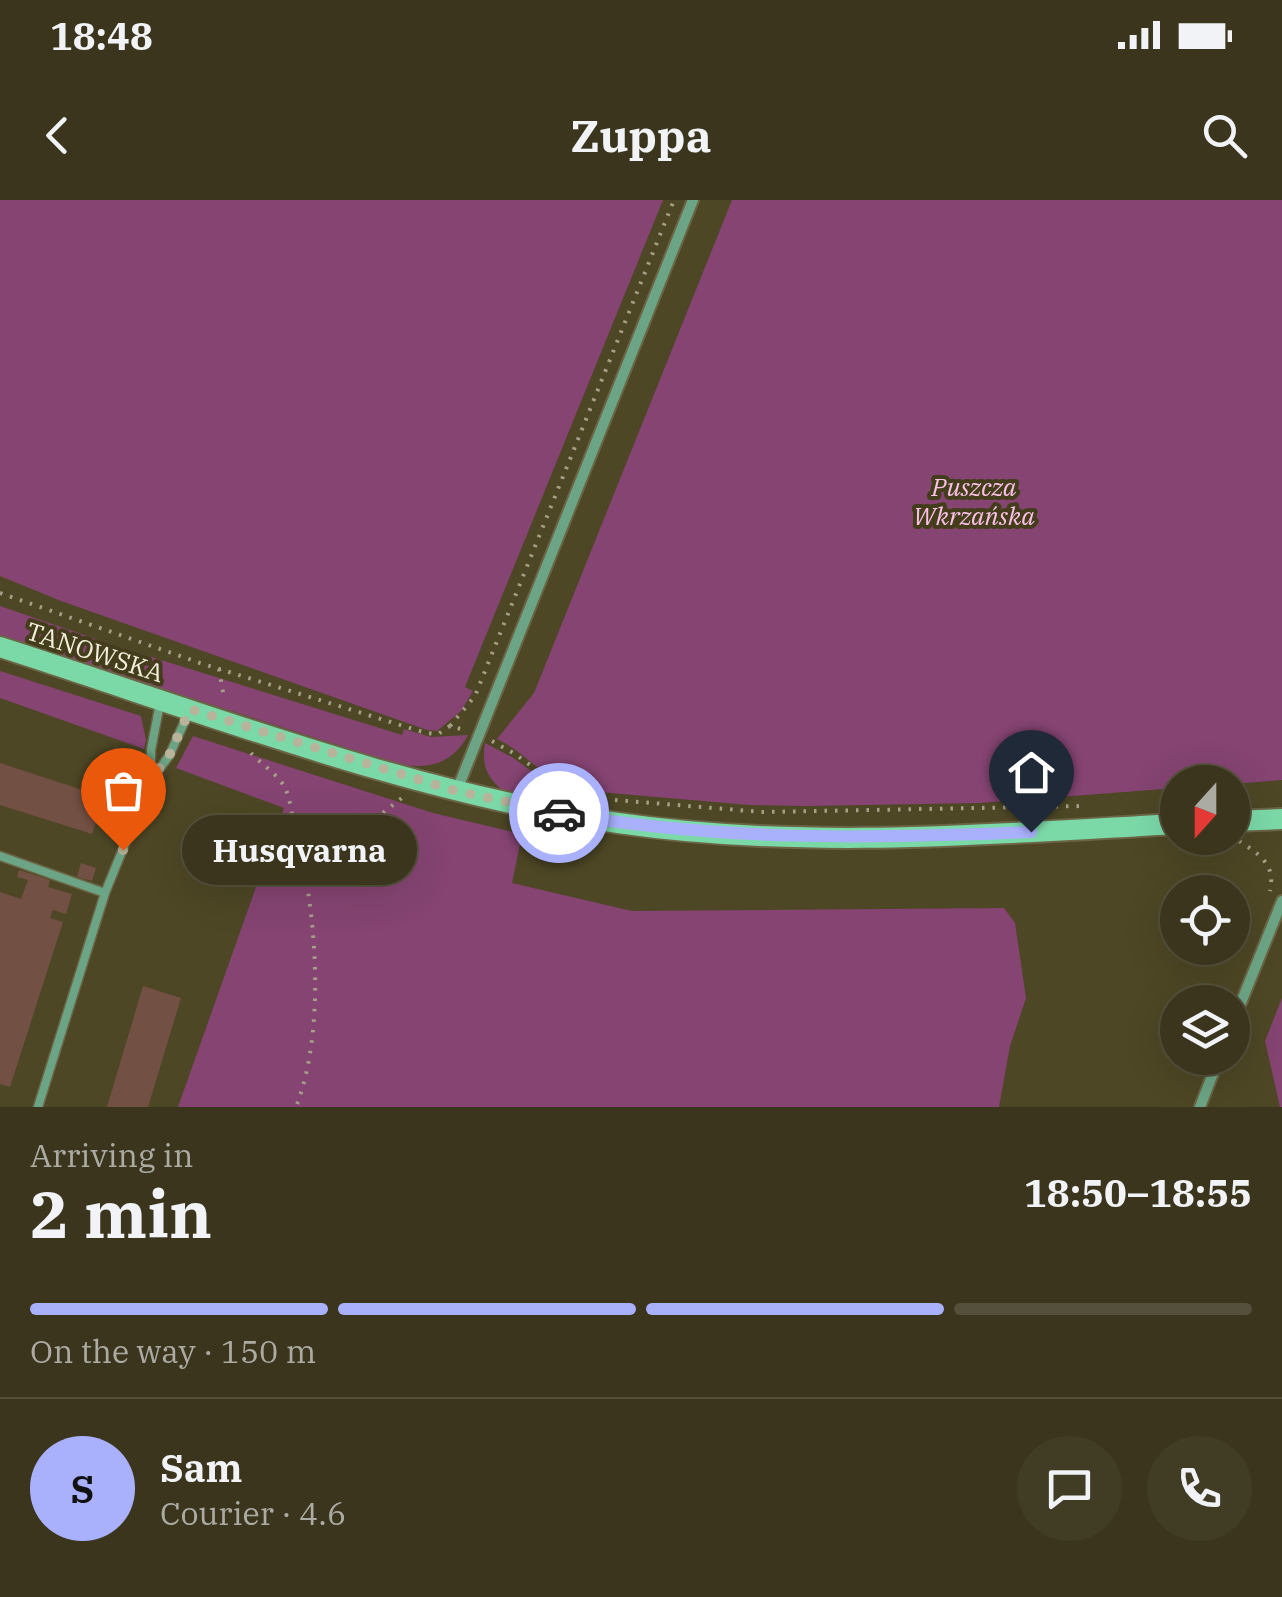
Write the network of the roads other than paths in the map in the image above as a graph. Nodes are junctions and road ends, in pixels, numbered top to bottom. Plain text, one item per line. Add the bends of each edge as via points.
1 (694, 200) edge
2 (0, 647) edge
3 (162, 699) junction
4 (190, 709) junction
5 (150, 780) junction
6 (456, 791) junction
7 (1282, 819) edge
8 (1250, 820) edge
9 (1160, 825) edge
10 (0, 856) edge
11 (104, 893) junction
12 (1280, 905) edge
13 (1248, 985) edge
14 (1213, 1075) edge
15 (38, 1107) edge
16 (1200, 1107) edge

1 - 6 street
2 - 3 main road, TANOWSKA
3 - 4 main road, TANOWSKA
3 - 5 lane
4 - 5 lane
4 - 6 main road, TANOWSKA
5 - 11 lane
6 - 9 main road, TANOWSKA via 620,823 748,836 904,838
7 - 8 main road
10 - 11 lane
11 - 15 lane
12 - 13 street
14 - 16 street

